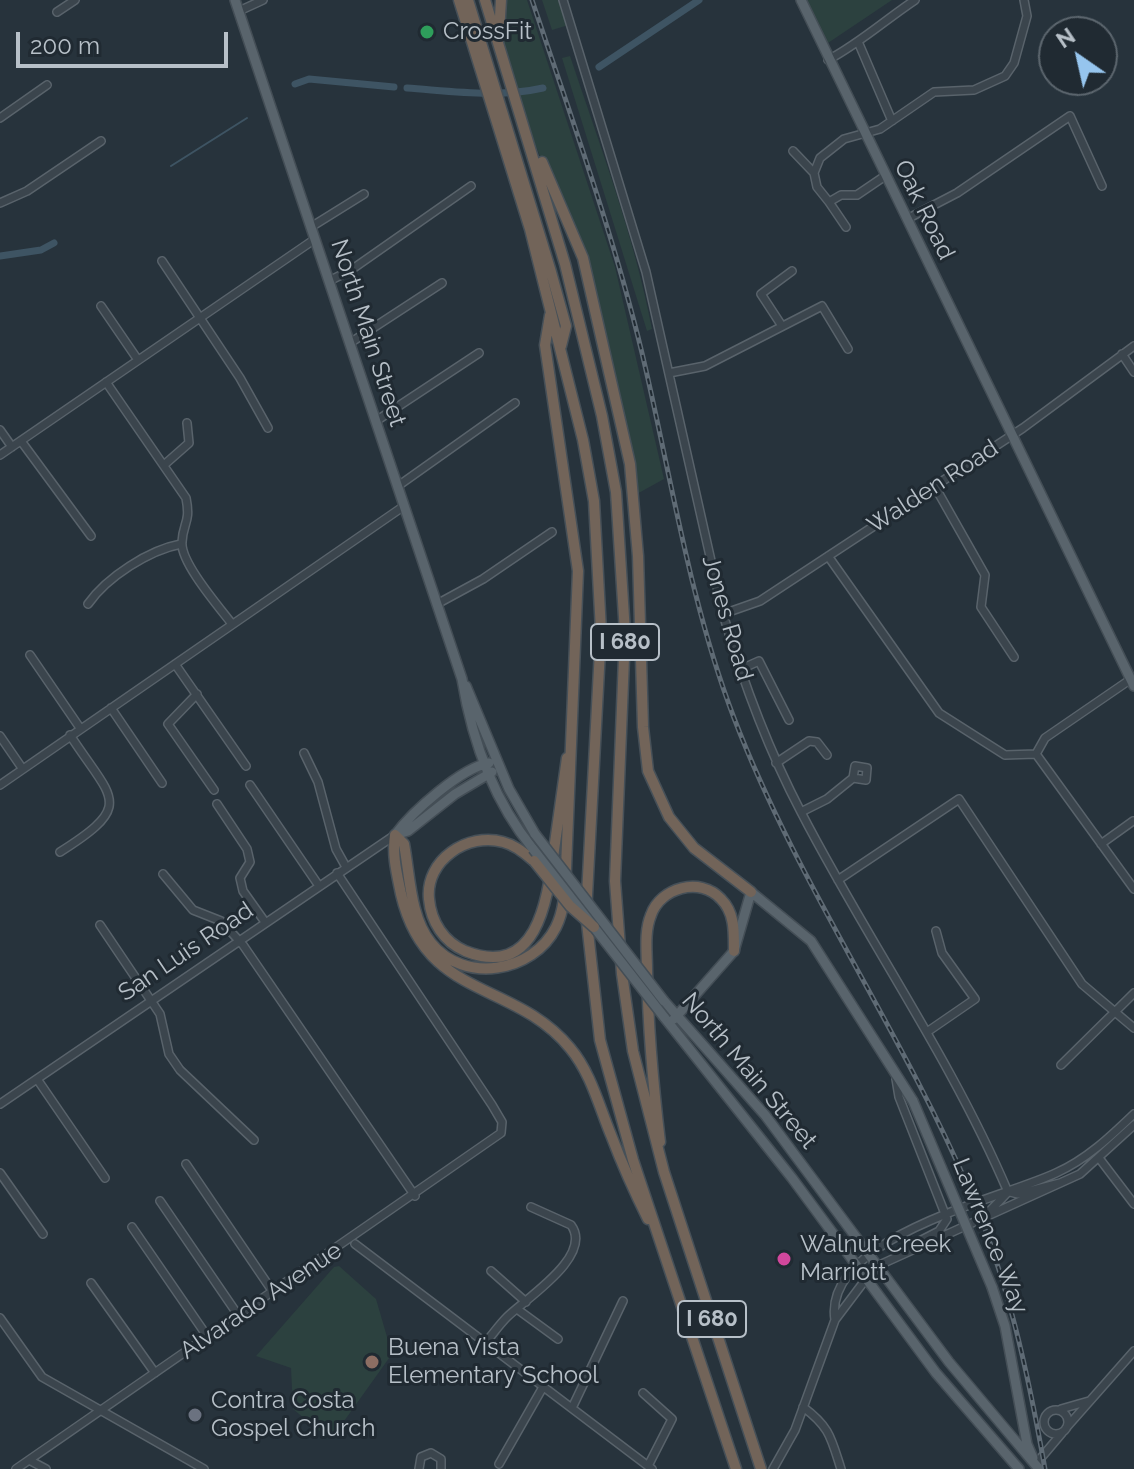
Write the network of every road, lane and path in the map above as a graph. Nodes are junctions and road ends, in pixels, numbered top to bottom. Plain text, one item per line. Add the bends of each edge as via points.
1 (75, 0) edge
2 (235, 0) edge
3 (263, 0) edge
4 (459, 0) edge
5 (468, 0) edge
6 (485, 0) edge
7 (501, 0) edge
8 (563, 0) edge
9 (801, 0) edge
10 (915, 0) edge
11 (1024, 0) edge
12 (239, 11) junction
13 (57, 12) dead end
14 (499, 39) junction
15 (859, 44) junction
16 (828, 60) junction
17 (486, 68) junction
18 (47, 85) dead end
19 (499, 109) junction
20 (522, 114) junction
21 (0, 118) edge
22 (892, 121) junction
23 (866, 134) junction
24 (101, 141) dead end
25 (793, 151) dead end
26 (814, 173) junction
27 (885, 176) junction
28 (471, 186) dead end
29 (1102, 186) dead end
30 (364, 194) dead end
31 (829, 202) junction
32 (0, 203) edge
33 (907, 219) junction
34 (311, 227) junction
35 (846, 227) dead end
36 (315, 239) junction
37 (162, 261) dead end
38 (792, 271) dead end
39 (329, 281) junction
40 (442, 283) dead end
41 (101, 306) dead end
42 (551, 309) junction
43 (200, 317) junction
44 (782, 326) junction
45 (350, 343) junction
46 (1134, 346) edge
47 (561, 348) junction
48 (848, 349) dead end
49 (479, 353) dead end
50 (1122, 354) junction
51 (138, 360) junction
52 (1134, 372) edge
53 (669, 373) junction
54 (106, 382) junction
55 (515, 403) dead end
56 (376, 421) junction
57 (187, 423) dead end
58 (268, 428) dead end
59 (0, 430) edge
60 (1012, 435) junction
61 (21, 441) junction
62 (12, 447) junction
63 (0, 455) edge
64 (164, 465) junction
65 (934, 485) junction
66 (398, 486) junction
67 (404, 506) junction
68 (552, 532) dead end
69 (91, 536) dead end
70 (181, 544) junction
71 (828, 556) junction
72 (88, 604) dead end
73 (437, 604) junction
74 (723, 614) junction
75 (232, 624) junction
76 (30, 655) dead end
77 (1014, 657) dead end
78 (175, 664) junction
79 (739, 670) junction
80 (462, 679) junction
81 (1132, 682) edge
82 (197, 694) junction
83 (111, 708) junction
84 (789, 720) dead end
85 (575, 721) junction
86 (80, 728) junction
87 (70, 735) junction
88 (0, 736) edge
89 (304, 753) dead end
90 (1036, 754) junction
91 (827, 755) dead end
92 (485, 763) junction
93 (498, 763) junction
94 (776, 763) junction
95 (246, 766) dead end
96 (22, 768) junction
97 (490, 774) junction
98 (853, 778) dead end
99 (162, 783) dead end
100 (0, 785) edge
101 (250, 785) dead end
102 (214, 790) dead end
103 (217, 804) dead end
104 (801, 812) junction
105 (1133, 821) edge
106 (395, 835) junction
107 (1101, 844) junction
108 (60, 852) dead end
109 (533, 855) junction
110 (346, 867) junction
111 (337, 873) junction
112 (163, 874) dead end
113 (838, 880) junction
114 (319, 886) junction
115 (1134, 889) edge
116 (751, 892) junction
117 (265, 922) junction
118 (100, 925) dead end
119 (594, 927) joint
120 (936, 931) dead end
121 (239, 940) junction
122 (734, 951) junction
123 (1134, 993) edge
124 (151, 999) junction
125 (1115, 1011) junction
126 (677, 1016) junction
127 (666, 1021) junction
128 (1134, 1028) edge
129 (927, 1032) junction
130 (1061, 1065) dead end
131 (896, 1077) junction
132 (37, 1079) junction
133 (0, 1104) edge
134 (1134, 1114) edge
135 (1134, 1125) edge
136 (254, 1140) dead end
137 (1094, 1152) junction
138 (1100, 1160) junction
139 (186, 1164) dead end
140 (664, 1172) junction
141 (0, 1173) edge
142 (105, 1178) dead end
143 (1064, 1183) junction
144 (1008, 1192) junction
145 (415, 1196) junction
146 (160, 1201) dead end
147 (1134, 1204) edge
148 (531, 1207) dead end
149 (946, 1215) junction
150 (977, 1223) junction
151 (132, 1227) dead end
152 (43, 1234) dead end
153 (355, 1244) dead end
154 (866, 1255) junction
155 (894, 1256) junction
156 (666, 1257) junction
157 (855, 1266) junction
158 (875, 1267) junction
159 (491, 1271) dead end
160 (864, 1280) junction
161 (91, 1283) dead end
162 (273, 1292) junction
163 (623, 1301) dead end
164 (526, 1302) junction
165 (517, 1309) junction
166 (238, 1315) junction
167 (0, 1318) edge
168 (835, 1320) junction
169 (207, 1336) junction
170 (558, 1339) dead end
171 (486, 1342) junction
172 (1134, 1351) edge
173 (155, 1373) junction
174 (543, 1387) junction
175 (643, 1393) dead end
176 (1089, 1401) junction
177 (803, 1407) junction
178 (572, 1408) junction
179 (1056, 1409) junction
180 (99, 1410) junction
181 (1065, 1429) junction
182 (29, 1460) junction
183 (499, 1464) dead end
184 (645, 1467) edge
185 (761, 1467) edge
186 (1016, 1467) edge
187 (1037, 1467) edge
188 (16, 1469) edge
189 (46, 1469) edge
190 (204, 1469) edge
191 (419, 1469) edge
192 (441, 1469) edge
193 (736, 1469) edge
194 (773, 1469) edge
195 (841, 1469) edge

1 - 13 street
2 - 12 main road, North Main Street
3 - 12 street
4 - 17 highway, I 680
5 - 17 highway, I 680
6 - 14 highway, I 680
7 - 14 highway
8 - 53 street, Jones Road via 633,221
9 - 16 main road, Oak Road
10 - 15 street
11 - 22 street via 1027,16 1005,76 974,90 934,92
12 - 34 main road, North Main Street
14 - 20 highway, I 680
15 - 16 street
15 - 22 street
16 - 23 main road, Oak Road
17 - 19 highway, I 680
18 - 21 street
19 - 42 highway, I 680
19 - 47 highway, I 680 via 566,326
20 - 116 highway via 583,258 630,464 648,771 669,817 694,848
20 - 140 highway, I 680 via 581,324 616,492 625,633 616,912 633,1051
22 - 23 street
23 - 26 street via 844,139 820,158
23 - 27 main road, Oak Road
24 - 32 street
25 - 26 street
26 - 31 street
27 - 31 street via 857,195
27 - 33 main road, Oak Road
28 - 39 street
29 - 33 street via 1070,116 957,193
30 - 34 street
31 - 35 street
33 - 60 main road, Oak Road
34 - 36 main road, North Main Street
36 - 39 main road, North Main Street
36 - 43 street
37 - 43 street
38 - 44 street via 761,294
39 - 45 main road, North Main Street
40 - 45 street
41 - 51 street
42 - 47 highway, I 680
42 - 85 highway via 545,345 578,571
43 - 51 street
43 - 58 street
44 - 48 street via 822,306
44 - 53 street via 705,366
45 - 56 main road, North Main Street
46 - 50 street, Walden Road
47 - 156 highway, I 680 via 590,471 600,570 601,647 586,899 591,978 610,1085
49 - 56 street
50 - 52 street
50 - 60 street, Walden Road
51 - 54 street
53 - 74 street, Jones Road
54 - 61 street
54 - 64 street
55 - 66 street
56 - 66 main road, North Main Street
57 - 64 street via 189,443
59 - 62 street
60 - 65 street, Walden Road
60 - 81 main road, Oak Road
61 - 62 street
61 - 69 street
62 - 63 street
64 - 70 street via 186,498 190,518
65 - 71 street, Walden Road
65 - 77 street via 985,575 981,607
66 - 67 main road, North Main Street
67 - 73 main road, North Main Street
67 - 75 street
68 - 73 street
70 - 72 street via 162,547 97,590
70 - 75 street via 188,563
71 - 74 street, Walden Road via 760,601
71 - 90 street via 931,706 1005,755
73 - 80 main road, North Main Street
74 - 79 street, Jones Road
75 - 78 street
76 - 86 street
78 - 82 street
78 - 83 street
79 - 84 street via 759,661
79 - 94 street, Jones Road
80 - 92 main road, North Main Street
80 - 93 main road, North Main Street
81 - 90 street via 1045,738
82 - 95 street
82 - 102 street via 168,724
83 - 86 street
83 - 99 street
85 - 106 highway via 563,910 555,930 523,960 498,968 472,968 441,953 422,929 404,844
85 - 109 highway via 545,910 533,934 499,956 478,956 445,938 434,922 428,894 434,873 451,851 472,841 491,840
86 - 87 street
87 - 96 street
87 - 108 street via 111,806 95,830
88 - 96 street
89 - 110 street
90 - 107 street
91 - 94 street via 817,742 809,741
92 - 93 main road
92 - 97 main road, North Main Street
92 - 106 main road, San Luis Road via 419,809
93 - 97 main road, San Luis Road
93 - 126 main road, North Main Street, bridge via 535,834
94 - 104 street, Jones Road
96 - 100 street
97 - 106 main road, San Luis Road
97 - 109 main road, North Main Street
98 - 104 street
101 - 114 street
103 - 117 street via 247,849 250,862 240,878 243,891
104 - 113 street, Jones Road
105 - 107 street
106 - 110 street, San Luis Road
106 - 156 highway via 392,852 401,892 420,944 446,969 534,1017 571,1049 587,1073
107 - 115 street
109 - 119 highway, bridge via 570,906
110 - 111 street, San Luis Road
111 - 114 street, San Luis Road
111 - 145 street, Alvarado Avenue via 492,1105 502,1128 496,1140
112 - 121 street via 193,910 221,921
113 - 125 street via 959,799 1082,984
113 - 129 street, Jones Road
114 - 117 street, San Luis Road
116 - 122 main road
116 - 131 main road, Lawrence Way via 811,941
117 - 121 street, San Luis Road
118 - 124 street
119 - 127 main road, North Main Street, bridge
120 - 129 street via 942,953 975,999
121 - 124 street, San Luis Road
121 - 145 street
122 - 126 main road
122 - 140 highway via 729,910 713,892 688,886 672,891 651,914 648,1037
123 - 125 street
124 - 132 street, San Luis Road
124 - 136 street via 169,1054 180,1070
125 - 128 street
125 - 130 street
126 - 127 main road
126 - 154 main road, North Main Street via 765,1115
127 - 157 main road, North Main Street
129 - 144 street, Jones Road via 972,1111
131 - 149 street, Lawrence Way
131 - 187 main road, Lawrence Way, bridge via 913,1101 992,1287 1005,1326 1027,1444
132 - 133 street, San Luis Road
132 - 142 street
134 - 137 street
135 - 138 street
137 - 138 street
137 - 144 street
138 - 143 street
138 - 147 street
139 - 162 street
140 - 185 highway, I 680
141 - 152 street
143 - 144 street
143 - 150 street
144 - 149 street
144 - 150 street
145 - 162 street, Alvarado Avenue
146 - 166 street
148 - 164 street via 571,1225 575,1239 551,1281
149 - 154 street via 904,1231
149 - 155 street via 939,1231 905,1245
150 - 155 street
151 - 169 street
153 - 171 street
154 - 157 street
154 - 158 main road, North Main Street
155 - 158 street
156 - 193 highway, I 680
157 - 160 main road, North Main Street
157 - 168 street via 834,1310
158 - 160 street
158 - 187 main road, North Main Street
159 - 164 street
160 - 168 street
160 - 186 main road, North Main Street
161 - 173 street
162 - 166 street, Alvarado Avenue
163 - 178 street
164 - 165 street
165 - 170 street
165 - 171 street
166 - 169 street, Alvarado Avenue
167 - 180 street via 42,1377
168 - 177 street
169 - 173 street, Alvarado Avenue
171 - 174 street
172 - 176 street
173 - 180 street, Alvarado Avenue
174 - 178 street
174 - 183 street
175 - 184 street via 672,1419
176 - 179 street
176 - 181 street
177 - 194 street
177 - 195 street via 830,1432
178 - 184 street
179 - 181 street via 1066,1415
179 - 181 street via 1047,1413 1044,1424 1050,1433
180 - 182 street, Alvarado Avenue
180 - 190 street
181 - 187 street
182 - 188 street, Alvarado Avenue
182 - 189 street
191 - 192 street via 421,1457 431,1453 441,1459

